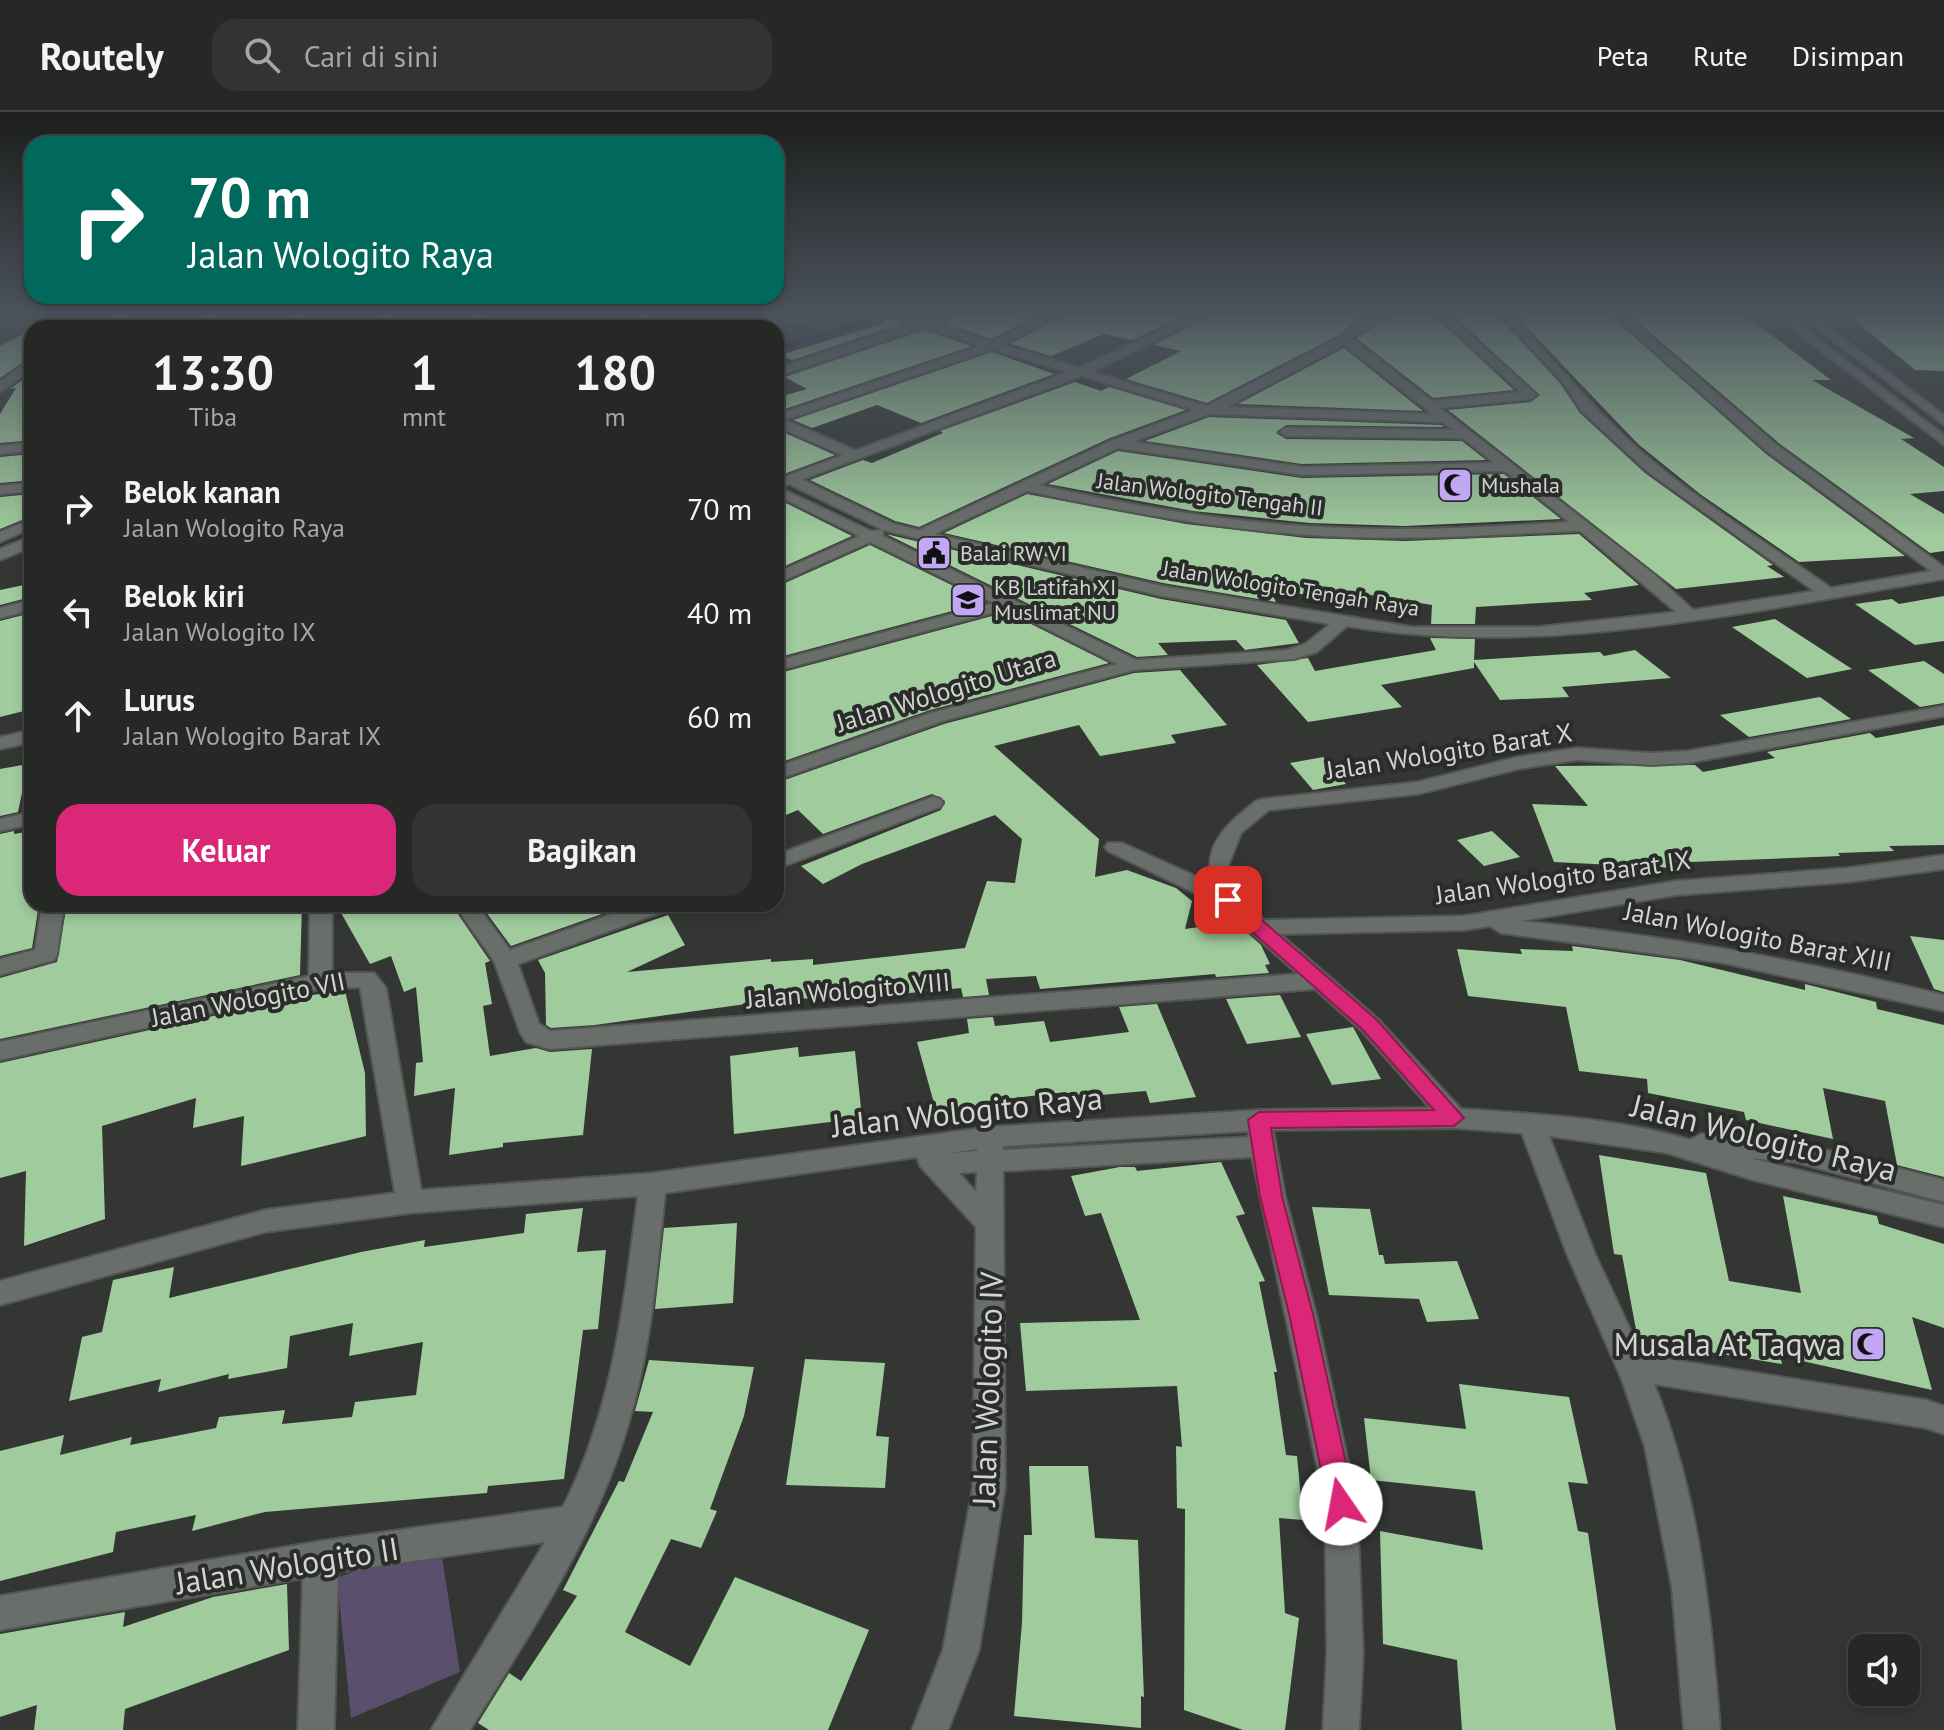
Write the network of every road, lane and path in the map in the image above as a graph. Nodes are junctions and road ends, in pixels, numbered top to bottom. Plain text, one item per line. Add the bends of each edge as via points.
1 (873, 387) edge
2 (1041, 387) edge
3 (1132, 387) edge
4 (1253, 387) edge
5 (1406, 387) edge
6 (1521, 387) edge
7 (1571, 387) edge
8 (1701, 387) edge
9 (1873, 387) edge
10 (1899, 387) edge
11 (1430, 405) junction
12 (1207, 410) junction
13 (784, 417) edge
14 (1444, 418) junction
15 (1944, 421) edge
16 (784, 424) edge
17 (1286, 432) dead end
18 (1467, 434) junction
19 (1944, 441) edge
20 (1116, 444) junction
21 (24, 448) edge
22 (0, 450) edge
23 (854, 455) junction
24 (1508, 467) junction
25 (784, 484) edge
26 (784, 486) edge
27 (1025, 486) junction
28 (784, 487) edge
29 (24, 488) edge
30 (0, 490) edge
31 (24, 526) edge
32 (1584, 526) junction
33 (889, 527) junction
34 (921, 535) junction
35 (0, 537) edge
36 (870, 538) junction
37 (24, 544) edge
38 (0, 555) edge
39 (1944, 574) edge
40 (784, 576) edge
41 (1828, 593) junction
42 (1005, 605) junction
43 (24, 607) edge
44 (0, 613) edge
45 (1689, 616) junction
46 (1341, 623) junction
47 (784, 664) edge
48 (1133, 665) junction
49 (1944, 711) edge
50 (24, 738) edge
51 (0, 743) edge
52 (784, 771) edge
53 (933, 803) dead end
54 (24, 820) edge
55 (0, 825) edge
56 (1115, 847) dead end
57 (784, 859) edge
58 (1944, 862) edge
59 (1228, 900) junction
60 (52, 912) edge
61 (321, 912) edge
62 (471, 912) edge
63 (640, 912) edge
64 (1464, 923) junction
65 (1260, 927) junction
66 (505, 960) junction
67 (0, 967) edge
68 (320, 981) junction
69 (1316, 981) junction
70 (1944, 1003) edge
71 (0, 1051) edge
72 (1454, 1118) junction
73 (1532, 1124) junction
74 (1260, 1133) junction
75 (1667, 1143) junction
76 (990, 1148) junction
77 (926, 1156) junction
78 (653, 1184) junction
79 (1944, 1191) edge
80 (410, 1202) junction
81 (1944, 1216) edge
82 (991, 1225) junction
83 (0, 1293) edge
84 (1634, 1367) junction
85 (1944, 1420) edge
86 (575, 1521) junction
87 (321, 1558) junction
88 (0, 1613) edge
89 (316, 1730) edge
90 (449, 1730) edge
91 (930, 1730) edge
92 (1341, 1730) edge
93 (1702, 1730) edge

1 - 13 street
2 - 23 street
3 - 12 street
4 - 12 street
5 - 11 street
6 - 11 street via 1531,395
7 - 41 street via 1586,408 1652,468
8 - 39 street via 1773,449
9 - 19 street
10 - 15 street
11 - 14 street
12 - 14 street
12 - 20 street
14 - 18 street
16 - 23 street
17 - 18 street
18 - 24 street
20 - 24 street via 1302,471
20 - 27 street
21 - 22 street
23 - 25 street
24 - 32 street
26 - 33 street, Jalan Wologito Tengah Raya
27 - 32 street, Jalan Wologito Tengah II via 1113,506 1316,531
27 - 34 street
28 - 36 street, Jalan Wologito Utara
29 - 30 street
31 - 35 street
32 - 45 street
33 - 34 street, Jalan Wologito Tengah Raya
33 - 36 street
34 - 46 street, Jalan Wologito Tengah Raya via 1162,591
36 - 40 street
36 - 42 street, Jalan Wologito Utara
37 - 38 street
39 - 41 street, Jalan Wologito Tengah Raya
41 - 45 street, Jalan Wologito Tengah Raya
42 - 47 street
42 - 48 street, Jalan Wologito Utara
43 - 44 street
45 - 46 street, Jalan Wologito Tengah Raya via 1538,632 1412,632
46 - 48 street, Jalan Wologito Utara via 1311,648 1288,655
48 - 52 street, Jalan Wologito Utara via 937,717
49 - 59 street, Jalan Wologito Barat X via 1688,757 1577,754 1418,788 1263,805 1232,830 1218,866
50 - 51 street
53 - 57 street
54 - 55 street
56 - 59 street
58 - 64 street, Jalan Wologito Barat IX via 1676,888
59 - 65 street
60 - 67 street via 46,955
61 - 68 street
62 - 66 street, Jalan Wologito VIII
63 - 66 street
64 - 65 street, Jalan Wologito Barat IX
64 - 70 street, Jalan Wologito Barat XIII via 1614,936 1828,973
65 - 69 street
66 - 69 street, Jalan Wologito VIII via 528,1026 535,1036 550,1040
68 - 71 street, Jalan Wologito VII
68 - 80 street, Jalan Wologito VII via 354,977 366,979 374,988
69 - 72 street via 1370,1025
72 - 73 street, Jalan Wologito Raya
72 - 74 street, Jalan Wologito Raya
73 - 75 street, Jalan Wologito Raya
73 - 84 street via 1578,1246
74 - 76 street, Jalan Wologito Raya
74 - 92 street via 1341,1504
75 - 79 street via 1795,1152
75 - 81 street, Jalan Wologito Raya
76 - 77 street, Jalan Wologito Raya
76 - 82 street, Jalan Wologito IV
77 - 78 street, Jalan Wologito Raya
77 - 82 street
78 - 80 street, Jalan Wologito Raya
78 - 86 street via 637,1311 613,1423
80 - 83 street, Jalan Wologito Raya via 265,1221
82 - 91 street, Jalan Wologito IV via 989,1487 961,1650
84 - 85 street
84 - 93 street via 1661,1444 1684,1537
86 - 87 street, Jalan Wologito II
86 - 90 street
87 - 88 street, Jalan Wologito II
87 - 89 street

